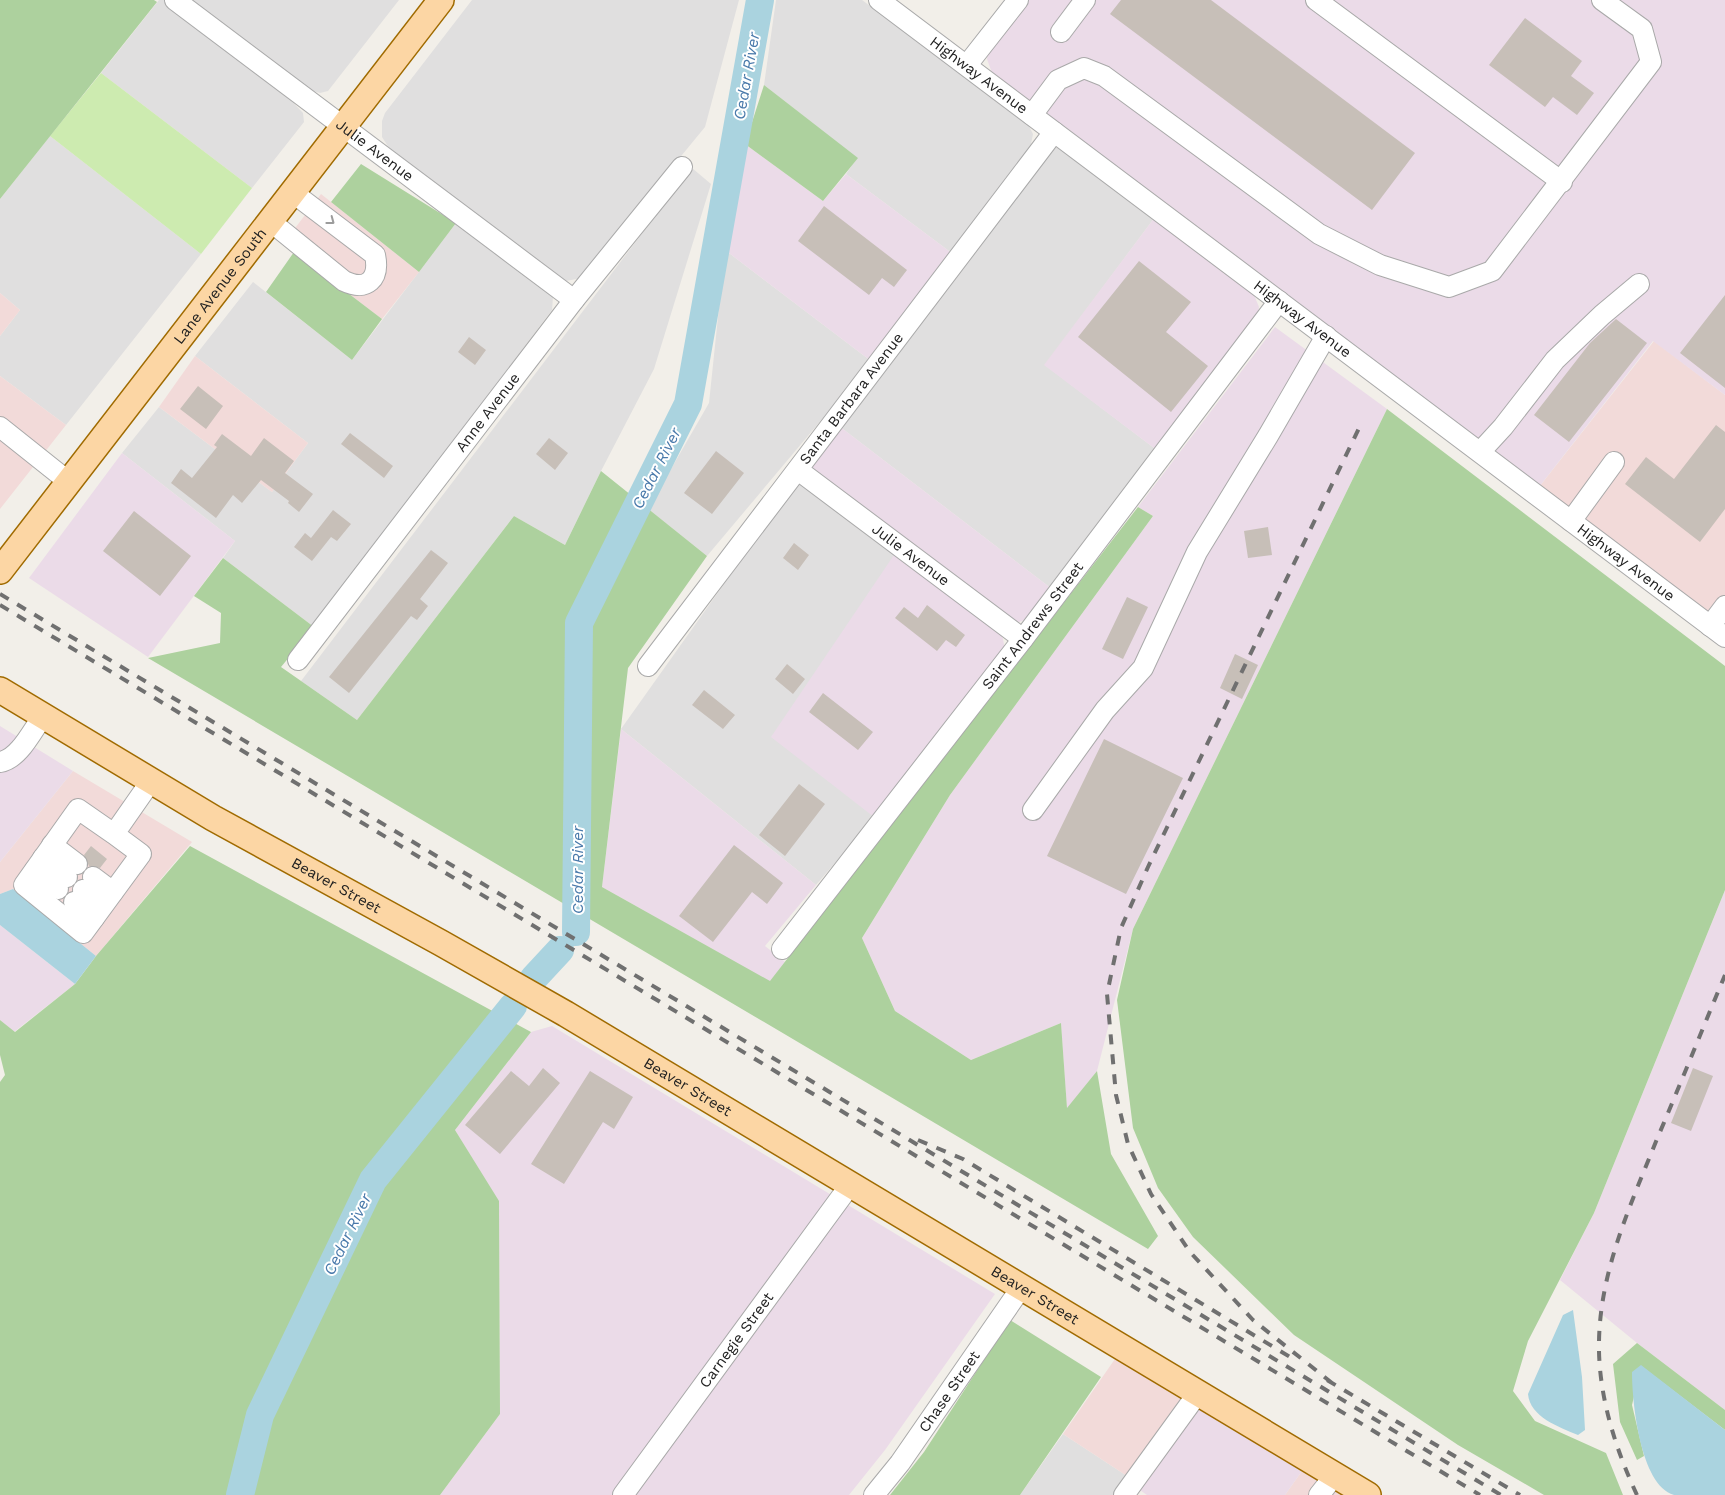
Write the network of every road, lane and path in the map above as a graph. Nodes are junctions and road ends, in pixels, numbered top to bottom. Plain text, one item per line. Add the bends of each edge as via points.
1 (176, 0) edge
2 (441, 0) edge
3 (879, 0) edge
4 (1018, 0) edge
5 (1085, 0) edge
6 (1316, 0) edge
7 (1602, 0) edge
8 (1061, 32) dead end
9 (967, 66) junction
10 (1032, 115) junction
11 (343, 126) junction
12 (1054, 132) junction
13 (682, 167) dead end
14 (1562, 182) junction
15 (292, 192) junction
16 (270, 221) junction
17 (1639, 284) dead end
18 (574, 300) junction
19 (1279, 301) junction
20 (1326, 336) junction
21 (0, 427) edge
22 (1480, 452) junction
23 (1614, 462) dead end
24 (798, 470) junction
25 (69, 482) junction
26 (1571, 521) junction
27 (0, 571) edge
28 (1725, 606) edge
29 (1717, 631) edge
30 (1023, 639) junction
31 (298, 660) dead end
32 (648, 666) dead end
33 (0, 690) edge
34 (43, 716) junction
35 (0, 762) edge
36 (151, 780) junction
37 (1033, 810) dead end
38 (114, 834) junction
39 (43, 858) junction
40 (103, 905) junction
41 (782, 949) dead end
42 (850, 1185) junction
43 (1021, 1288) junction
44 (1198, 1393) junction
45 (1335, 1475) junction
46 (623, 1495) edge
47 (874, 1495) edge
48 (1124, 1495) edge
49 (1319, 1495) edge
50 (1368, 1495) edge

1 - 11 street, Julie Avenue
2 - 11 main road, Lane Avenue South
3 - 9 street, Highway Avenue
4 - 9 street
5 - 8 street
6 - 14 street
7 - 14 street via 1642,29 1651,62
9 - 10 street, Highway Avenue
10 - 12 street, Highway Avenue
10 - 14 street via 1058,80 1084,68 1104,76 1319,234 1380,265 1449,287 1492,271
11 - 15 main road, Lane Avenue South
11 - 18 street, Julie Avenue
12 - 19 street, Highway Avenue
12 - 24 street, Santa Barbara Avenue
13 - 18 street, Anne Avenue
15 - 16 main road, Lane Avenue South
15 -> 16 street via 375,255 377,266 374,276 366,284 355,286 344,281
16 - 25 main road, Lane Avenue South
17 - 22 street via 1555,360
18 - 31 street, Anne Avenue
19 - 20 street, Highway Avenue
19 - 30 street, Saint Andrews Street
20 - 22 street, Highway Avenue
20 - 37 street via 1197,552 1142,668 1105,710
21 - 25 street
22 - 26 street, Highway Avenue
23 - 26 street
24 - 30 street, Julie Avenue
24 - 32 street, Santa Barbara Avenue
25 - 27 main road, Lane Avenue South
26 - 29 street, Highway Avenue
28 - 29 street
30 - 41 street, Saint Andrews Street
33 - 34 main road, Beaver Street
34 - 35 street via 15,755
34 - 36 main road, Beaver Street
36 - 38 street
36 - 42 main road, Beaver Street via 213,818 441,942
38 - 39 street via 78,810
38 - 40 street via 141,854
39 - 39 street via 67,877
39 - 40 street via 24,885 51,908 83,933
40 - 40 street via 83,890
42 - 43 main road, Beaver Street
42 - 46 street, Carnegie Street
43 - 44 main road, Beaver Street
43 - 47 street, Chase Street via 900,1463
44 - 45 main road, Beaver Street
44 - 48 street
45 - 49 street
45 - 50 main road, Beaver Street

